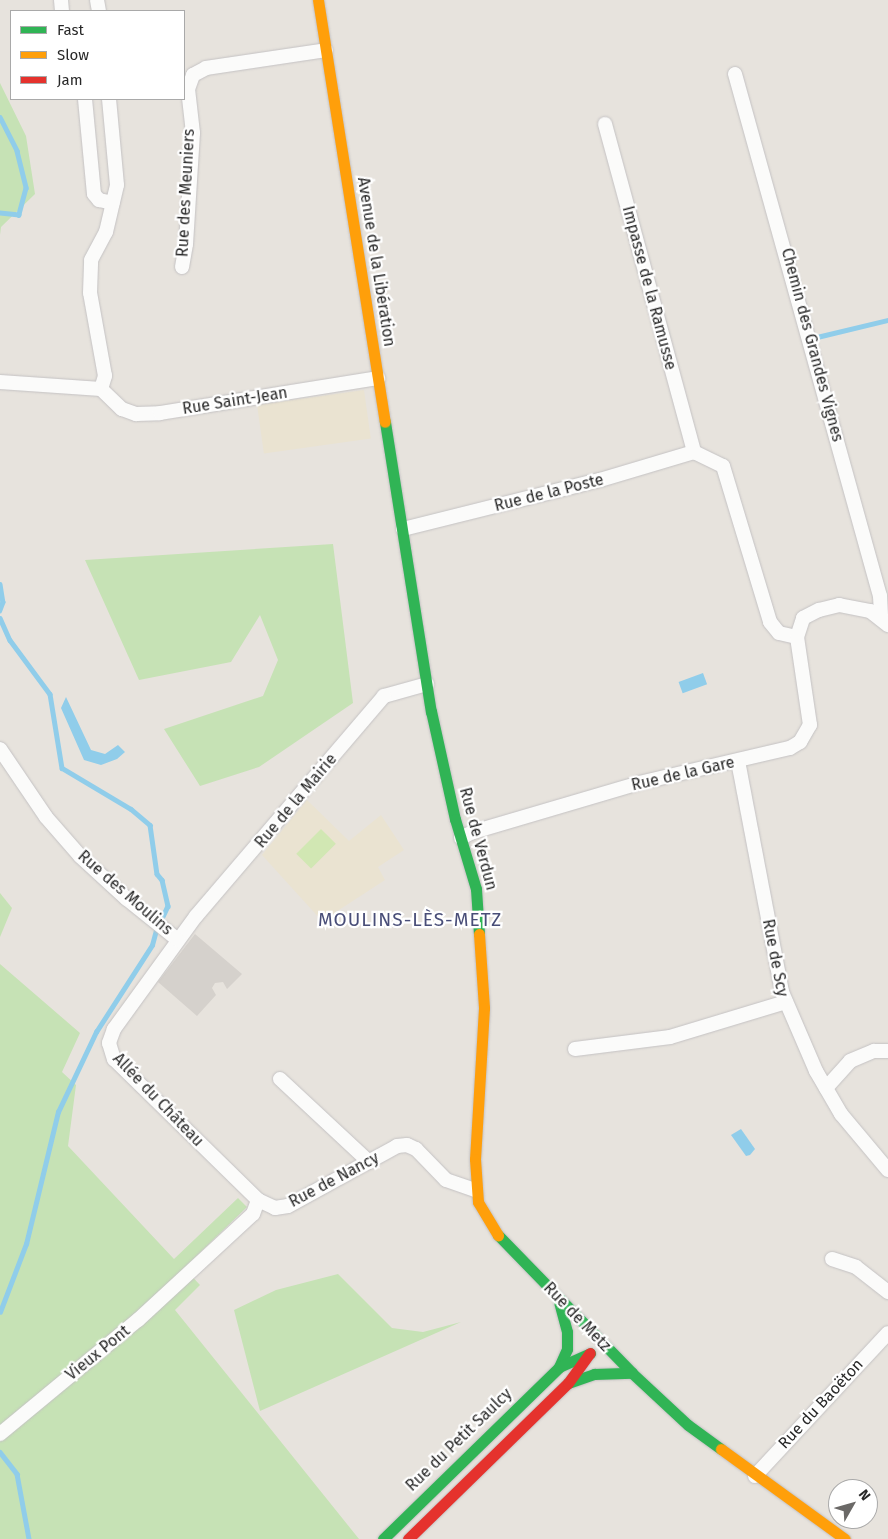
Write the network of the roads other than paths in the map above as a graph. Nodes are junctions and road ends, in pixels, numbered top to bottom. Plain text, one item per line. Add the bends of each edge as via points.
1 (318, 0) edge
2 (326, 50) junction
3 (736, 74) dead end
4 (85, 100) edge
5 (109, 100) edge
6 (605, 124) dead end
7 (113, 203) junction
8 (182, 267) dead end
9 (378, 378) junction
10 (0, 382) edge
11 (101, 389) junction
12 (694, 452) junction
13 (403, 529) junction
14 (884, 620) edge
15 (797, 637) junction
16 (427, 684) junction
17 (0, 749) edge
18 (738, 761) junction
19 (461, 838) junction
20 (178, 940) junction
21 (786, 1002) junction
22 (575, 1049) dead end
23 (888, 1051) edge
24 (280, 1080) dead end
25 (826, 1088) junction
26 (369, 1162) junction
27 (888, 1170) edge
28 (475, 1190) junction
29 (258, 1200) junction
30 (832, 1259) dead end
31 (888, 1292) edge
32 (558, 1298) junction
33 (888, 1333) edge
34 (601, 1342) junction
35 (590, 1353) junction
36 (559, 1367) junction
37 (632, 1373) junction
38 (568, 1382) junction
39 (0, 1434) edge
40 (755, 1476) junction
41 (383, 1539) edge
42 (408, 1539) edge
43 (845, 1539) edge

1 - 2 main road, Avenue de la Libération
2 - 8 street, Rue des Meuniers via 206,68 193,75 188,90 193,133
2 - 9 main road, Avenue de la Libération
3 - 14 street, Chemin des Grandes Vignes
4 - 7 street via 94,194 99,200
5 - 7 street via 117,185
6 - 12 street, Impasse de la Ramusse
7 - 11 street via 106,232 91,260 91,302 105,376
9 - 11 street, Rue Saint-Jean via 160,413 136,414 122,409
9 - 13 main road, Avenue de la Libération
10 - 11 street
12 - 13 street, Rue de la Poste via 600,480
12 - 15 street via 723,466 770,622 779,634
13 - 16 main road, Rue de Verdun
14 - 15 street via 856,607 838,605 804,618
15 - 18 street, Rue de la Gare via 811,716 806,734 790,748
16 - 19 main road, Rue de Verdun via 437,743
16 - 20 street, Rue de la Mairie via 384,696
17 - 20 street, Rue des Moulins via 46,816 80,856
18 - 19 street, Rue de la Gare via 639,783
18 - 21 street, Rue de Scy via 779,980
19 - 28 main road, Rue de Verdun via 476,889 482,966 483,1051
20 - 29 street, Allée du Château via 110,1035 110,1051
21 - 22 street, Rue de Scy via 670,1037
21 - 25 street
23 - 25 street via 874,1051 850,1061
24 - 26 street
25 - 27 street via 841,1114
26 - 28 street, Rue de Nancy via 397,1146 407,1145 416,1149 446,1180
26 - 29 street, Rue de Nancy via 288,1206 275,1208
28 - 32 main road, Rue de Metz via 483,1214 499,1237
29 - 39 street, Vieux Pont via 253,1214 193,1269
30 - 31 street via 856,1267
32 - 34 main road, Rue de Metz
32 - 36 main road, Rue du Petit Saulcy via 567,1332 566,1349
33 - 40 street, Rue du Baoëton
34 - 35 main road, Rue du Petit Saulcy
34 - 37 main road, Rue de Metz
35 - 36 main road, Rue du Petit Saulcy
35 - 38 main road, Rue du Petit Saulcy
36 - 41 main road, Rue du Petit Saulcy
37 - 38 main road via 601,1374
37 - 40 main road, Rue de Metz via 688,1425
38 - 42 main road, Rue du Petit Saulcy
40 - 43 main road, Rue de Metz

